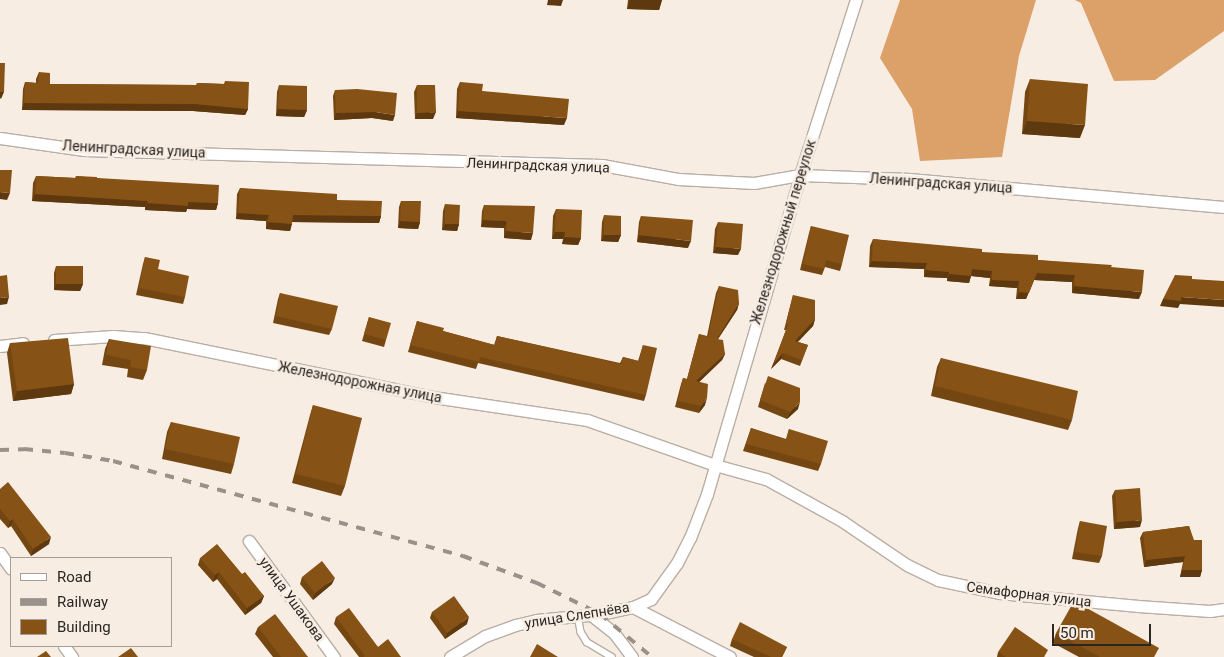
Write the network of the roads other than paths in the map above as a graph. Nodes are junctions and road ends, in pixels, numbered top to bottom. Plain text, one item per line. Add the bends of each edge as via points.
1 (856, 0) edge
2 (0, 138) edge
3 (800, 175) junction
4 (1224, 207) edge
5 (0, 346) edge
6 (714, 465) junction
7 (249, 540) dead end
8 (0, 552) edge
9 (10, 567) edge
10 (633, 607) junction
11 (1224, 609) edge
12 (578, 615) junction
13 (591, 615) junction
14 (334, 657) edge
15 (450, 657) edge
16 (612, 657) edge
17 (632, 657) edge
18 (730, 657) edge

1 - 3 street, Железнодорожный переулок
2 - 3 street, Ленинградская улица via 84,150 602,165 678,179 754,183
3 - 4 street, Ленинградская улица via 909,179
3 - 6 street, Железнодорожный переулок
5 - 6 street, Железнодорожная улица via 113,336 144,338 433,397 587,420
6 - 10 street, улица Слепнёва via 707,494 677,563 651,598
6 - 11 street, Семафорная улица via 766,479 842,521 907,565 945,582 999,593 1138,606
7 - 14 street, улица Ушакова
8 - 9 street
10 - 13 street, улица Слепнёва
10 - 18 street
12 - 13 street, улица Слепнёва
12 - 15 street, улица Слепнёва via 515,625 485,636
12 - 16 lane via 581,632 587,642
13 - 17 street via 614,633

